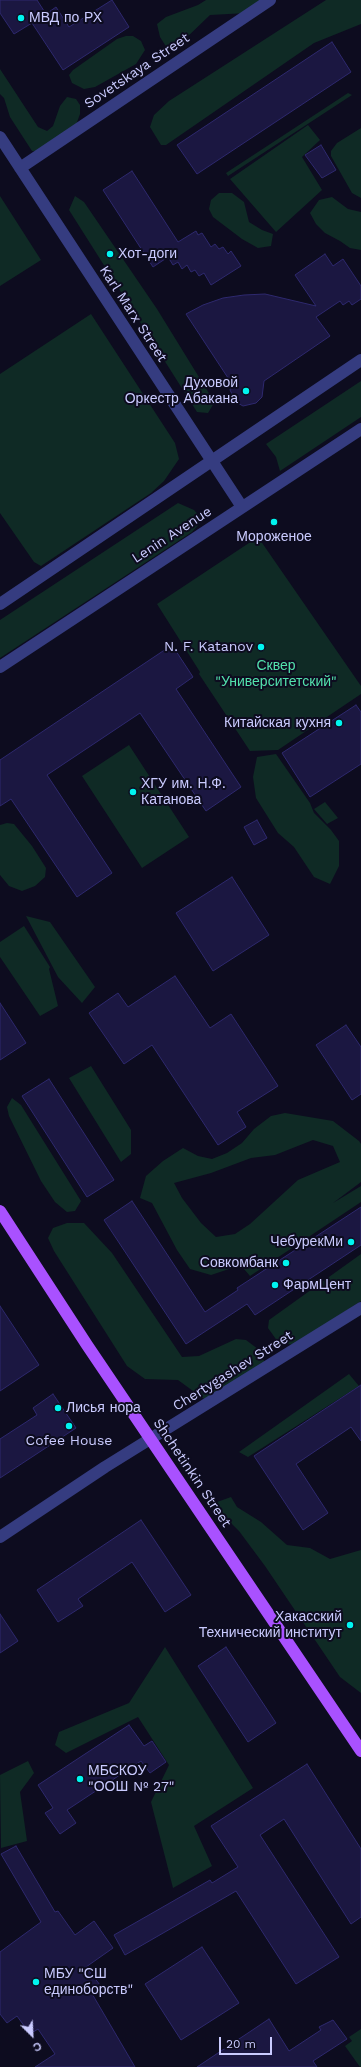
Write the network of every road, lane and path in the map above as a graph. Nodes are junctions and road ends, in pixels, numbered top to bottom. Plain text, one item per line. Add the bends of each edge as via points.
1 (270, 0) edge
2 (0, 137) edge
3 (20, 168) junction
4 (361, 360) edge
5 (361, 429) edge
6 (211, 460) junction
7 (242, 507) junction
8 (0, 604) edge
9 (0, 667) edge
10 (0, 1210) edge
11 (361, 1308) edge
12 (152, 1439) junction
13 (0, 1536) edge
14 (361, 1751) edge

1 - 3 street, Sovetskaya Street
2 - 3 street, Karl Marx Street
3 - 6 street, Karl Marx Street
4 - 6 street
5 - 7 street, Lenin Avenue
6 - 7 street, Karl Marx Street
6 - 8 street
7 - 9 street, Lenin Avenue
10 - 12 main road, Shchetinkin Street via 87,1345
11 - 12 street, Chertygashev Street
12 - 13 street, Chertygashev Street
12 - 14 main road, Shchetinkin Street

